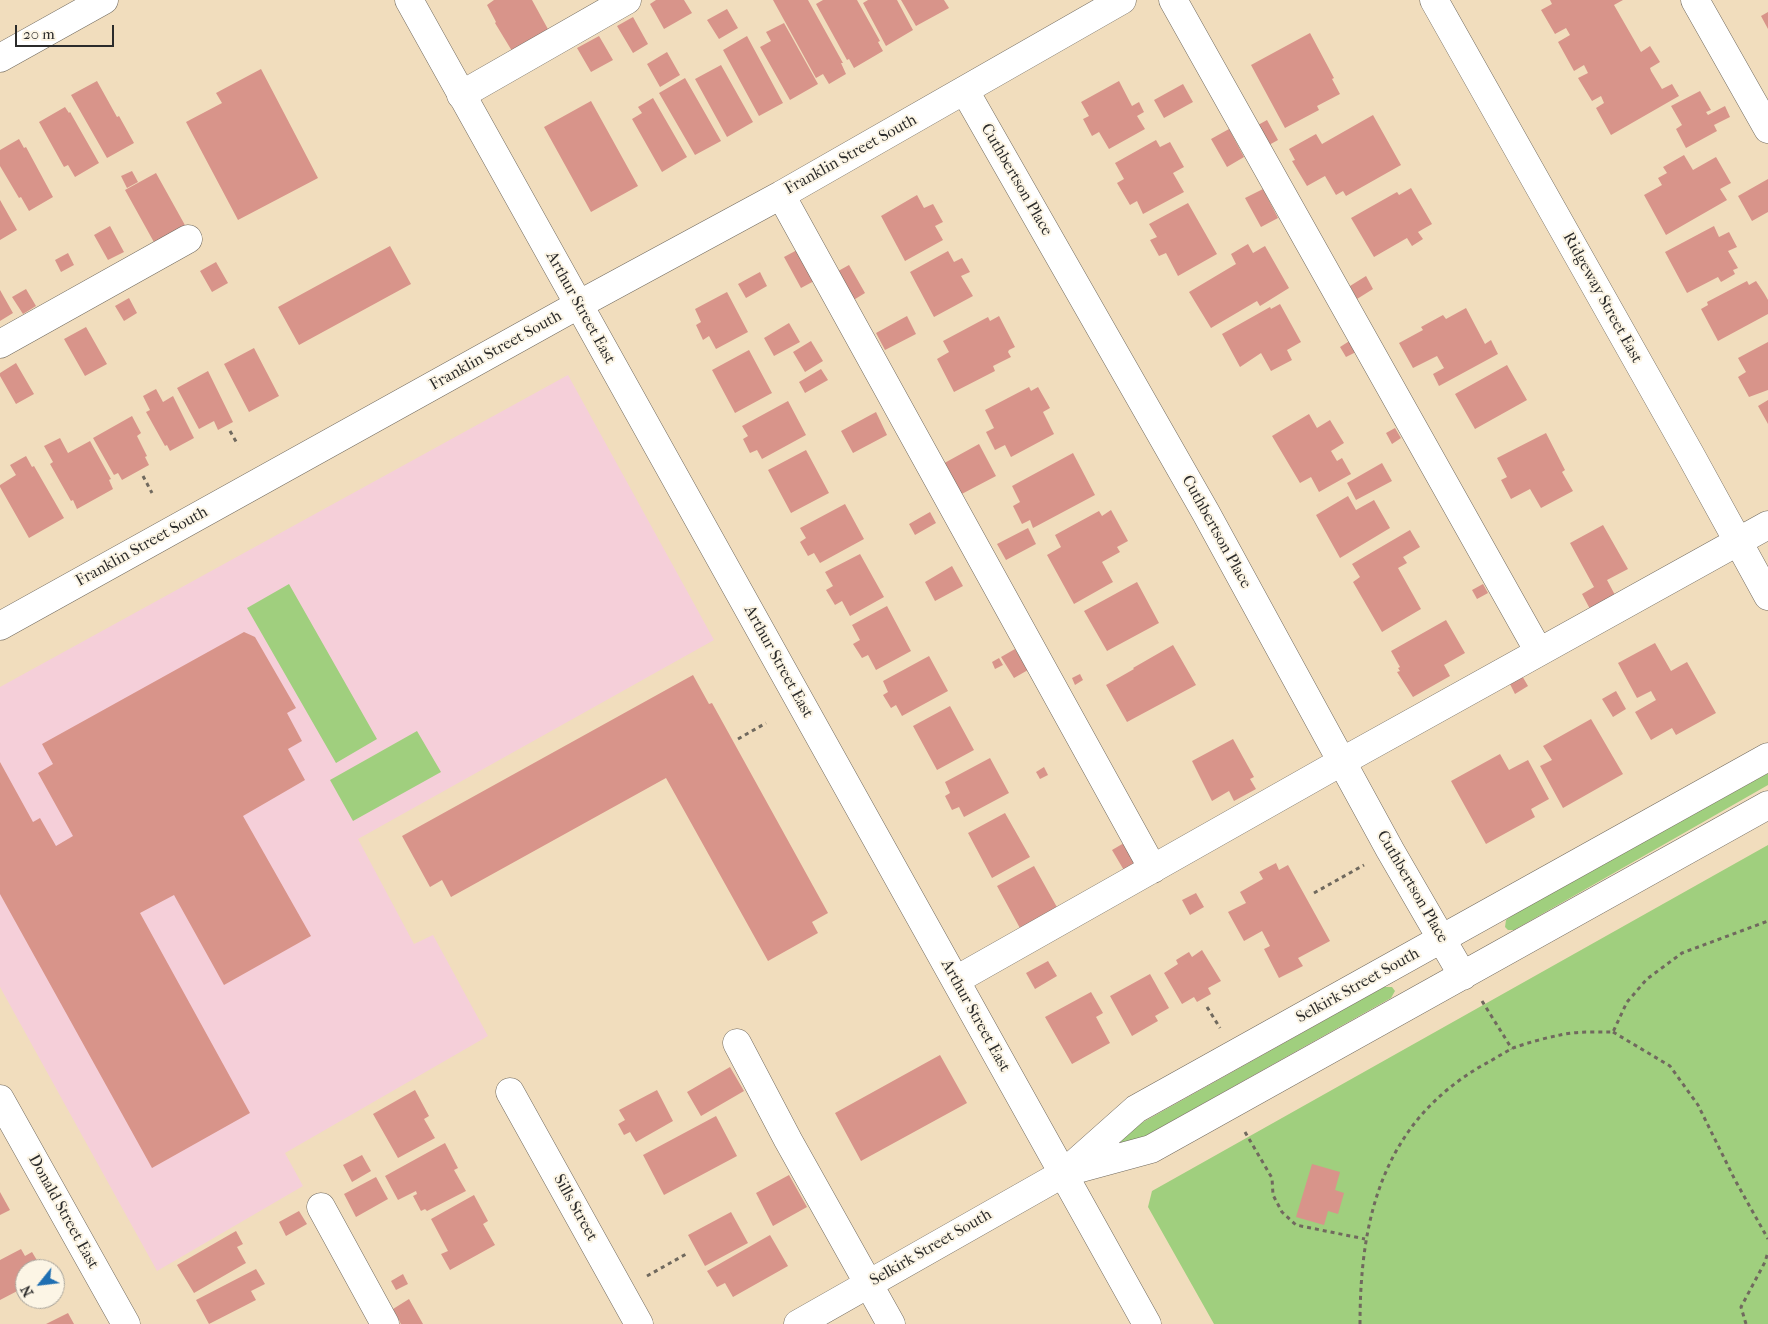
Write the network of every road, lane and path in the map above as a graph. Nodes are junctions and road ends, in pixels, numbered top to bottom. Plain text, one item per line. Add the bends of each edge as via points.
1 (104, 0) edge
2 (408, 0) edge
3 (627, 0) edge
4 (1122, 0) edge
5 (1173, 0) edge
6 (1434, 0) edge
7 (1695, 0) edge
8 (0, 58) edge
9 (965, 91) junction
10 (461, 94) junction
11 (1768, 129) edge
12 (781, 195) junction
13 (188, 239) dead end
14 (578, 305) junction
15 (0, 344) edge
16 (230, 431) dead end
17 (238, 445) dead end
18 (143, 476) dead end
19 (152, 493) dead end
20 (1768, 525) edge
21 (1739, 541) junction
22 (1768, 596) edge
23 (0, 626) edge
24 (1538, 652) junction
25 (766, 723) dead end
26 (738, 739) dead end
27 (1768, 757) edge
28 (1343, 761) junction
29 (1768, 805) edge
30 (1390, 850) junction
31 (1153, 869) junction
32 (1314, 893) dead end
33 (1768, 921) edge
34 (1443, 939) junction
35 (1463, 976) junction
36 (956, 980) junction
37 (1613, 1032) junction
38 (737, 1044) dead end
39 (1512, 1049) junction
40 (510, 1092) dead end
41 (0, 1099) edge
42 (1230, 1106) junction
43 (1064, 1173) junction
44 (321, 1207) dead end
45 (1365, 1239) junction
46 (1768, 1239) edge
47 (1768, 1252) edge
48 (688, 1253) dead end
49 (868, 1284) junction
50 (621, 1291) junction
51 (126, 1324) edge
52 (385, 1324) edge
53 (639, 1324) edge
54 (798, 1324) edge
55 (891, 1324) edge
56 (1148, 1324) edge
57 (1360, 1324) edge
58 (1746, 1324) edge

1 - 8 street
2 - 10 street, Arthur Street East
3 - 10 street
4 - 9 street, Franklin Street South
5 - 24 street
6 - 21 street, Ridgeway Street East
7 - 11 street
9 - 12 street, Franklin Street South
9 - 28 street, Cuthbertson Place
10 - 14 street, Arthur Street East
12 - 14 street, Franklin Street South
12 - 31 street
13 - 15 street
14 - 23 street, Franklin Street South
14 - 36 street, Arthur Street East
16 - 17 path
18 - 19 path
20 - 21 street
21 - 22 street, Ridgeway Street East
21 - 24 street
24 - 28 street
25 - 26 path
27 - 34 street, Selkirk Street South
28 - 30 street, Cuthbertson Place
28 - 31 street
29 - 35 street, Selkirk Street South
30 - 32 path
30 - 34 street, Cuthbertson Place
31 - 36 street
33 - 37 path via 1682,953 1648,979 1627,1002
34 - 35 street, Cuthbertson Place
34 - 43 street, Selkirk Street South via 1136,1109
35 - 39 path
35 - 42 street, Selkirk Street South
36 - 43 street, Arthur Street East
37 - 39 path via 1561,1034
37 - 46 path via 1670,1066 1698,1105
38 - 49 street
39 - 45 path via 1464,1076 1428,1107 1398,1145 1378,1190
40 - 50 street, Sills Street
41 - 51 street, Donald Street East
42 - 43 street, Selkirk Street South via 1152,1149
42 - 45 path via 1272,1178 1273,1195 1282,1212 1296,1224
43 - 49 street, Selkirk Street South
43 - 56 street, Arthur Street East
44 - 52 street
45 - 57 path
47 - 58 path via 1741,1307
48 - 50 path
49 - 54 street, Selkirk Street South
49 - 55 street
50 - 53 street, Sills Street

